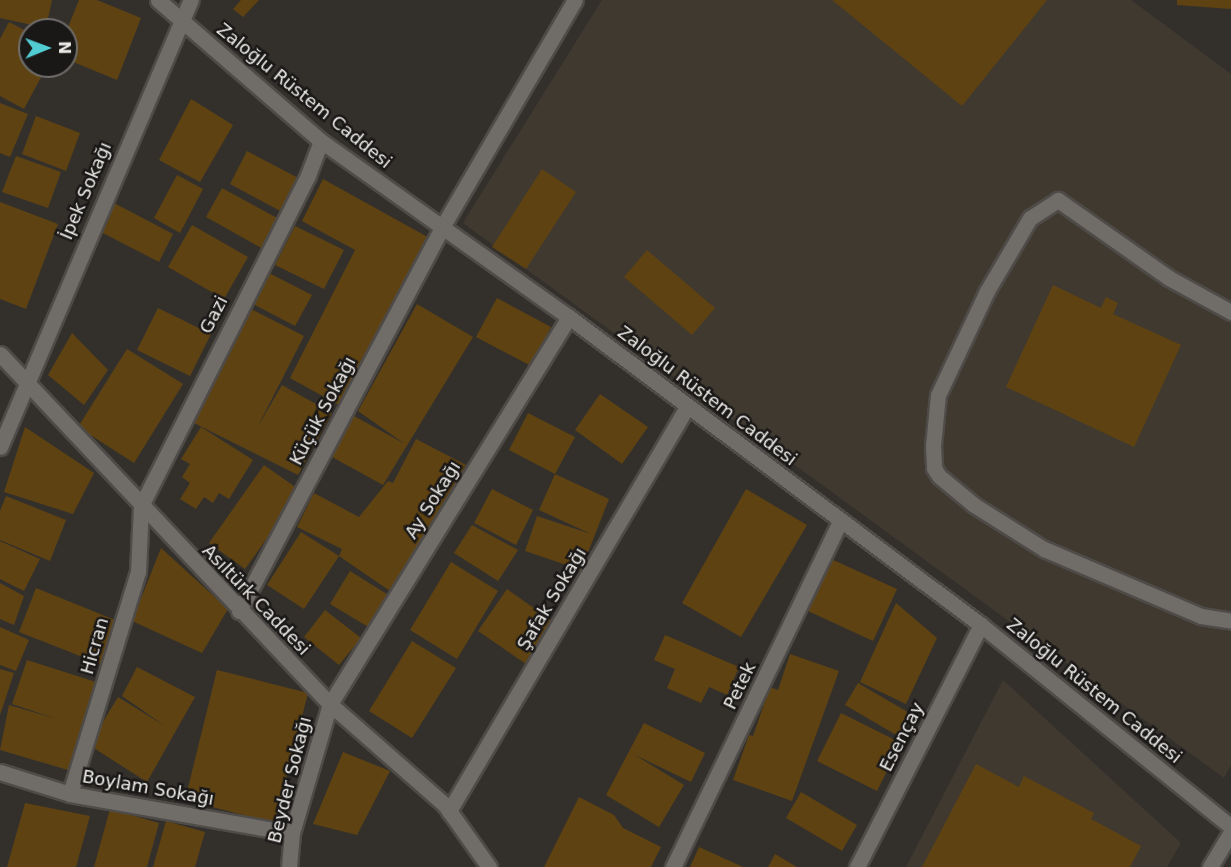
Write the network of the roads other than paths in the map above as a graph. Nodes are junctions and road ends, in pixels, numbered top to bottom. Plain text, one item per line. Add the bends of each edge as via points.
1 (158, 0) edge
2 (191, 0) edge
3 (575, 0) edge
4 (181, 20) junction
5 (321, 141) junction
6 (441, 229) junction
7 (1231, 312) edge
8 (569, 317) junction
9 (0, 354) edge
10 (27, 378) junction
11 (688, 406) junction
12 (0, 447) edge
13 (141, 506) junction
14 (840, 521) junction
15 (239, 610) junction
16 (1231, 621) edge
17 (981, 626) junction
18 (330, 704) junction
19 (0, 772) edge
20 (70, 794) junction
21 (449, 811) junction
22 (1231, 826) edge
23 (1231, 832) edge
24 (292, 833) junction
25 (289, 867) edge
26 (489, 867) edge
27 (673, 867) edge
28 (857, 867) edge
29 (1210, 867) edge

1 - 4 street, Zaloğlu Rüstem Caddesi
2 - 4 street, İpek Sokağı
3 - 6 street, Küçük Sokağı
4 - 5 street, Zaloğlu Rüstem Caddesi
4 - 10 street, İpek Sokağı
5 - 6 street, Zaloğlu Rüstem Caddesi
5 - 13 street, Gazi via 308,175
6 - 8 street, Zaloğlu Rüstem Caddesi
6 - 15 street, Küçük Sokağı
7 - 16 street via 1169,278 1058,200 1030,218 987,291 938,395 933,446 934,468 939,476 974,506 1044,549 1201,616
8 - 11 street, Zaloğlu Rüstem Caddesi
8 - 18 street, Ay Sokağı
9 - 10 street, Asıltürk Caddesi
10 - 12 street, İpek Sokağı
10 - 13 street, Asıltürk Caddesi
11 - 14 street, Zaloğlu Rüstem Caddesi
11 - 21 street, Şafak Sokağı
13 - 15 street, Asıltürk Caddesi
13 - 20 street, Hicran via 138,572
14 - 17 street, Zaloğlu Rüstem Caddesi
14 - 27 street, Petek
15 - 18 street, Asıltürk Caddesi
17 - 22 street, Zaloğlu Rüstem Caddesi
17 - 28 street, Esençay
18 - 21 street, Asıltürk Caddesi
18 - 24 street, Beyder Sokağı
19 - 20 street, Boylam Sokağı
20 - 24 street, Boylam Sokağı
21 - 26 street, Asıltürk Caddesi
23 - 29 street
24 - 25 street, Beyder Sokağı

